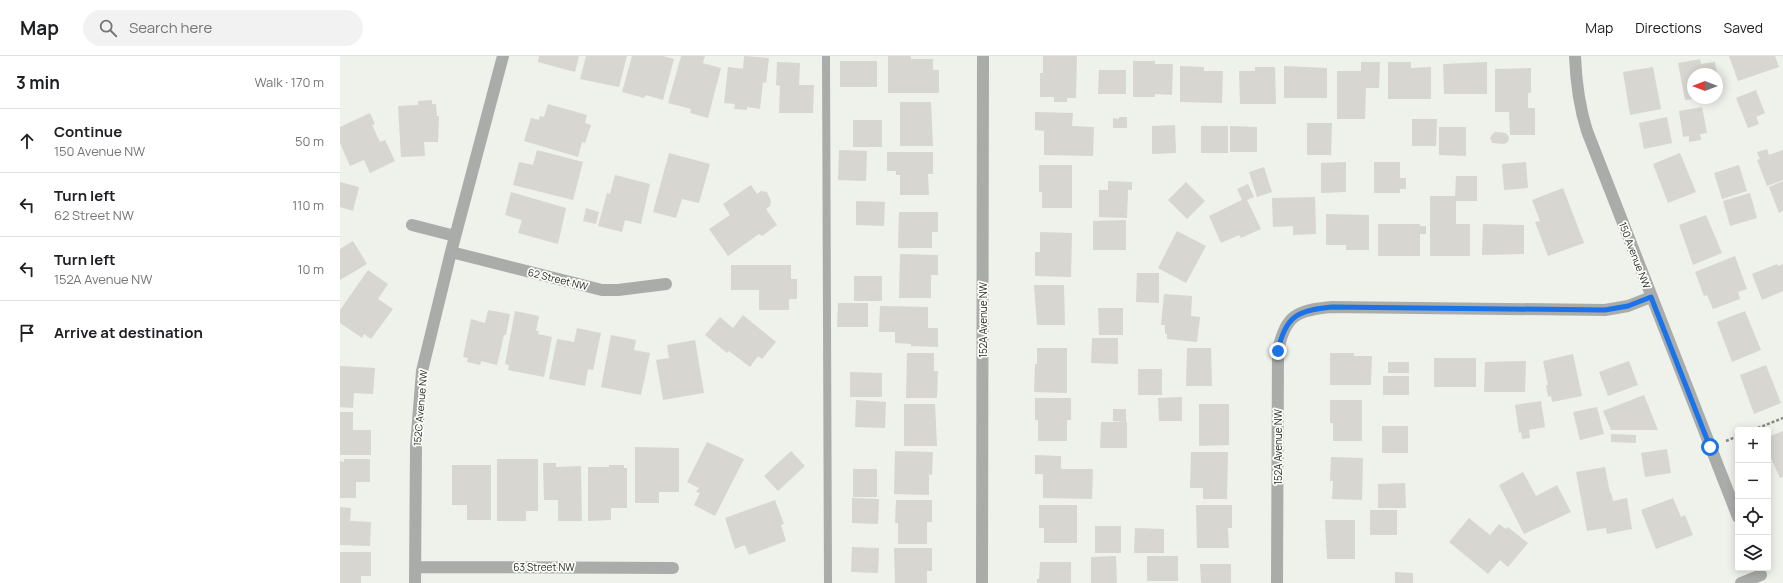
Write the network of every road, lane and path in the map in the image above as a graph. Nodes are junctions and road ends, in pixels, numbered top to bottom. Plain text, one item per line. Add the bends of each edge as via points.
1 (503, 56) edge
2 (826, 56) edge
3 (984, 56) edge
4 (1575, 56) edge
5 (412, 225) dead end
6 (455, 236) junction
7 (451, 252) junction
8 (666, 284) dead end
9 (1651, 297) junction
10 (1783, 418) edge
11 (1760, 427) edge
12 (1735, 509) edge
13 (415, 567) junction
14 (673, 568) dead end
15 (1761, 575) edge
16 (415, 583) edge
17 (828, 583) edge
18 (982, 583) edge
19 (1277, 583) edge
20 (1741, 583) edge

1 - 6 street, 152C Avenue NW
2 - 17 lane
3 - 18 street, 152A Avenue NW
4 - 9 street, 150 Avenue NW via 1576,86 1581,110
5 - 6 street
6 - 7 street, 152C Avenue NW
7 - 8 street, 62 Street NW via 602,290
7 - 13 street, 152C Avenue NW via 422,371 416,446
9 - 12 street, 150 Avenue NW
9 - 19 street, 152A Avenue NW via 1628,306 1605,310 1332,307 1308,310 1295,316 1281,335 1278,351
10 - 11 path
13 - 14 street, 63 Street NW
13 - 16 street, 152C Avenue NW
15 - 20 street

